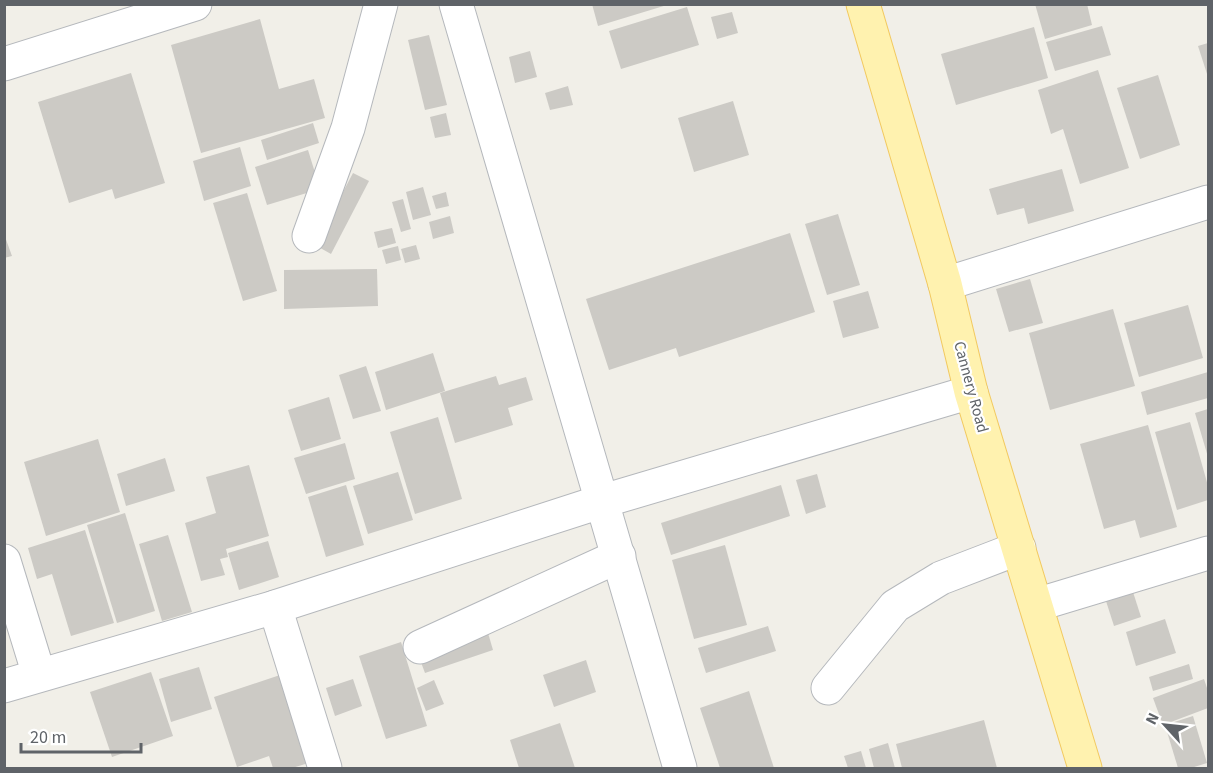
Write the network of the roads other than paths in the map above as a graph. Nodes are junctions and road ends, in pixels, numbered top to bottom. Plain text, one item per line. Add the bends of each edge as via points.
1 (195, 4) edge
2 (381, 4) edge
3 (456, 4) edge
4 (863, 4) edge
5 (4, 64) edge
6 (1209, 202) edge
7 (309, 236) dead end
8 (945, 284) junction
9 (971, 392) junction
10 (603, 501) junction
11 (1019, 548) junction
12 (1209, 553) edge
13 (619, 556) junction
14 (4, 561) edge
15 (1036, 605) junction
16 (275, 607) junction
17 (420, 647) dead end
18 (39, 675) junction
19 (4, 686) edge
20 (828, 688) dead end
21 (325, 768) edge
22 (680, 768) edge
23 (1085, 768) edge

1 - 5 street
2 - 7 street via 348,128
3 - 10 street
4 - 8 main road, Cannery Road
6 - 8 street
8 - 9 main road, Cannery Road
9 - 10 street
9 - 11 main road, Cannery Road
10 - 13 street
10 - 16 street
11 - 15 main road, Cannery Road
11 - 20 street via 941,578 895,606
12 - 15 street
13 - 17 street
13 - 22 street
14 - 18 street
15 - 23 main road, Cannery Road
16 - 18 street
16 - 21 street
18 - 19 street

